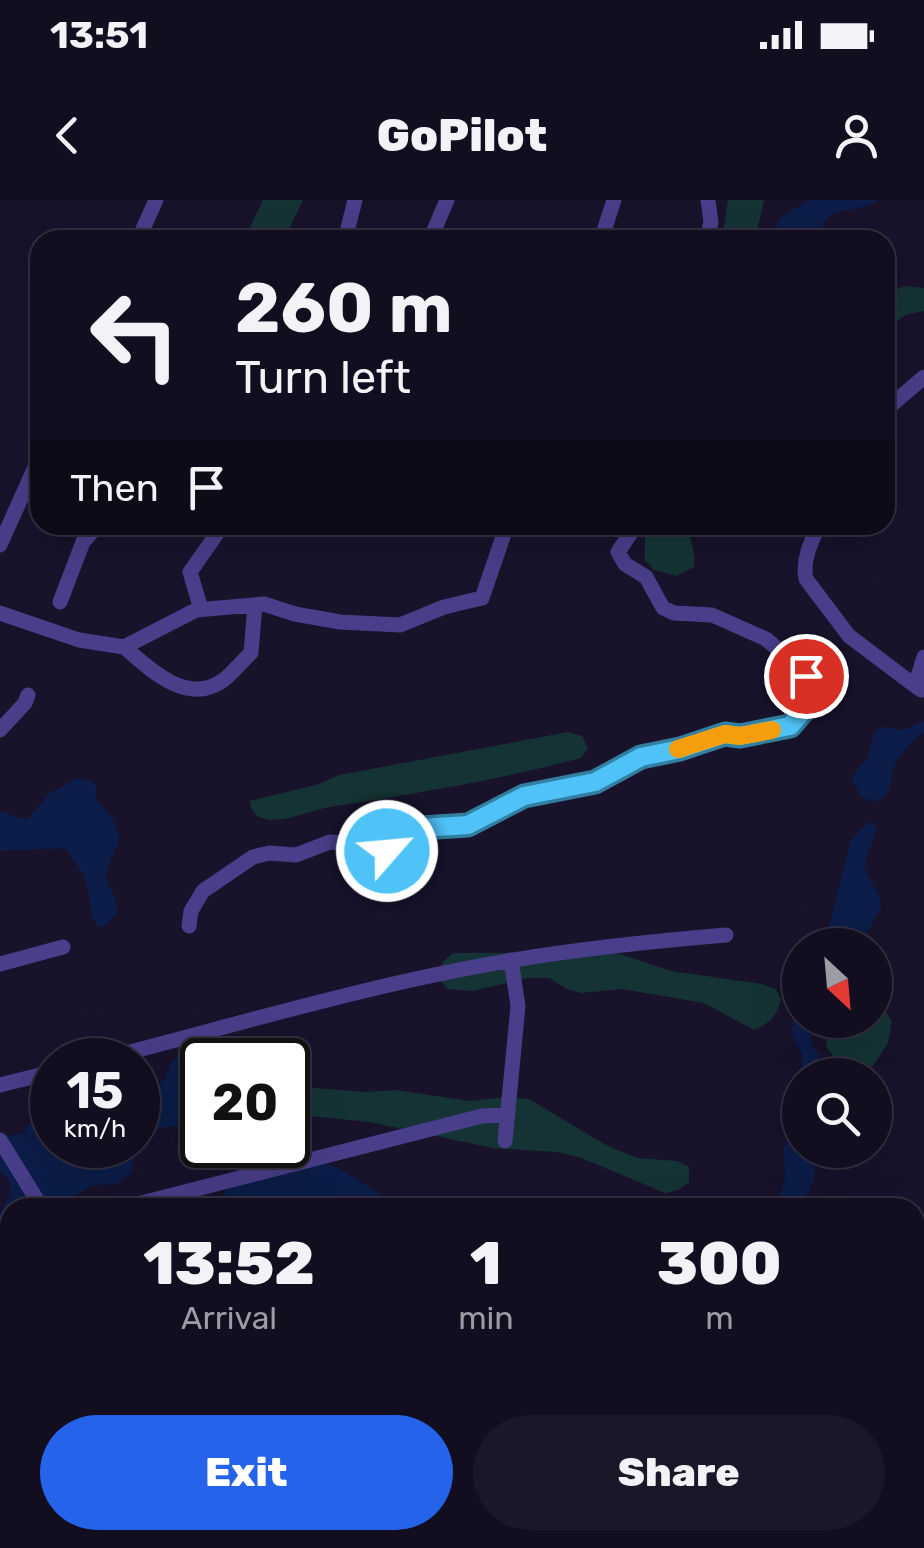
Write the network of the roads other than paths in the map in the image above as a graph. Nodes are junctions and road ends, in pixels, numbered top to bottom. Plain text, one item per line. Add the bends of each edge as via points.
1 (156, 200) edge
2 (355, 200) edge
3 (448, 200) edge
4 (614, 200) edge
5 (708, 200) edge
6 (142, 230) edge
7 (348, 230) edge
8 (434, 230) edge
9 (605, 230) edge
10 (709, 230) edge
11 (924, 377) edge
12 (895, 403) edge
13 (30, 478) edge
14 (89, 535) edge
15 (216, 535) edge
16 (504, 535) edge
17 (629, 535) edge
18 (815, 535) edge
19 (0, 545) edge
20 (60, 602) dead end
21 (255, 604) junction
22 (201, 610) junction
23 (0, 613) edge
24 (124, 646) junction
25 (924, 657) edge
26 (921, 690) edge
27 (28, 695) dead end
28 (0, 730) edge
29 (189, 926) dead end
30 (726, 935) dead end
31 (63, 948) dead end
32 (511, 960) junction
33 (0, 964) edge
34 (160, 1045) edge
35 (30, 1078) edge
36 (0, 1085) edge
37 (508, 1116) junction
38 (0, 1140) edge
39 (505, 1141) dead end
40 (36, 1198) edge
41 (161, 1198) edge

1 - 6 street
2 - 7 street
3 - 8 street
4 - 9 street
5 - 10 street
11 - 12 street
13 - 19 street
14 - 20 street
15 - 22 street via 190,572
16 - 21 street via 482,598 400,624 340,622
17 - 29 street via 618,552 646,577 663,608 712,615 766,639 806,676 809,704 790,726 725,734 641,757 595,782 524,796 468,825 421,828 387,851 370,854 330,842 296,855 253,857 203,891
18 - 26 street via 806,579 849,636
21 - 22 street
21 - 24 street via 251,653 219,684 186,689 158,677
22 - 24 street
23 - 24 street via 78,640
25 - 26 street via 916,683
27 - 28 street
30 - 32 street
31 - 33 street
32 - 34 street
32 - 37 street via 518,1006
35 - 36 street
37 - 39 street
37 - 41 street via 482,1116
38 - 40 street

